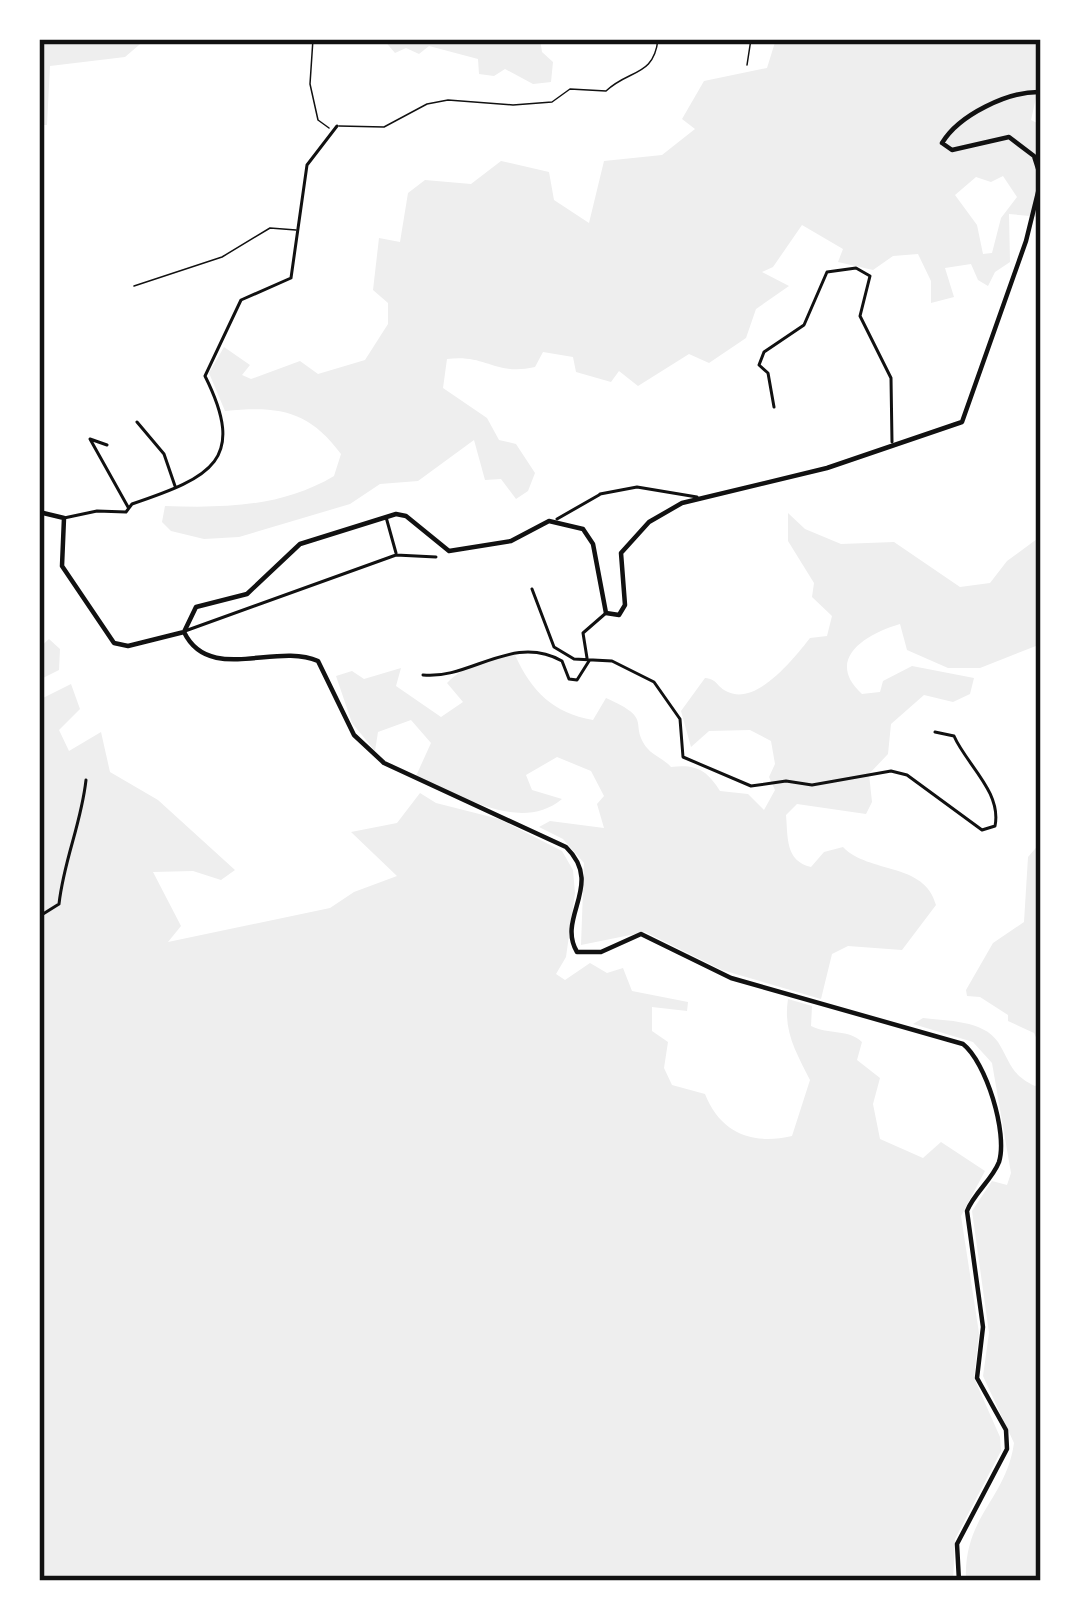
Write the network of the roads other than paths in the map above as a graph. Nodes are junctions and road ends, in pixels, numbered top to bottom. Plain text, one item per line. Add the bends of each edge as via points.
1 (313, 39) edge
2 (658, 39) edge
3 (751, 39) edge
4 (747, 65) dead end
5 (1041, 92) edge
6 (335, 128) junction
7 (1041, 179) edge
8 (296, 230) junction
9 (134, 286) dead end
10 (774, 407) dead end
11 (137, 422) dead end
12 (892, 442) junction
13 (107, 445) dead end
14 (175, 486) junction
15 (699, 497) junction
16 (128, 507) junction
17 (39, 512) edge
18 (386, 517) junction
19 (64, 518) junction
20 (557, 518) dead end
21 (396, 555) junction
22 (436, 556) dead end
23 (532, 589) dead end
24 (606, 613) junction
25 (184, 632) junction
26 (588, 659) junction
27 (423, 675) dead end
28 (935, 732) dead end
29 (86, 780) dead end
30 (39, 905) edge
31 (959, 1581) edge

1 - 6 lane via 317,116
2 - 6 lane via 647,69 606,91 569,89 552,102 513,105 448,100 384,127
3 - 4 lane
5 - 7 street via 999,101 942,143 952,149 1009,137 1034,156
6 - 8 street via 307,165
7 - 12 street via 969,410 950,430
8 - 9 lane via 270,228 222,257
8 - 14 street via 291,278 241,300 206,376 224,417 225,447 212,465
10 - 12 street via 761,356 804,325 827,272 856,268 870,276 860,316 890,378
11 - 14 street via 164,454
12 - 15 street via 826,468
13 - 16 street via 90,439
14 - 16 street
15 - 20 street via 638,488 601,494
15 - 24 street via 649,522 626,545 623,611
16 - 19 street
17 - 19 street
18 - 21 street
18 - 24 street via 406,516 449,551 511,541 549,521 583,530
18 - 25 street via 300,544 240,597 196,607
19 - 25 street via 62,566 114,643
21 - 22 street
21 - 25 street
23 - 26 street via 554,647
24 - 26 street via 584,633
25 - 31 street via 212,657 318,661 354,735 384,763 566,847 581,867 571,935 577,952 601,952 641,934 731,977 973,1052 987,1079 1000,1149 967,1211 982,1327 977,1378 1006,1430 1007,1449 957,1544
26 - 27 street via 578,680 569,679 562,661 533,650 476,661 448,678
26 - 28 street via 612,661 654,682 680,719 683,757 712,773 751,786 891,771 982,830 995,826 994,804 974,766 954,736
29 - 30 street via 59,904 43,914

